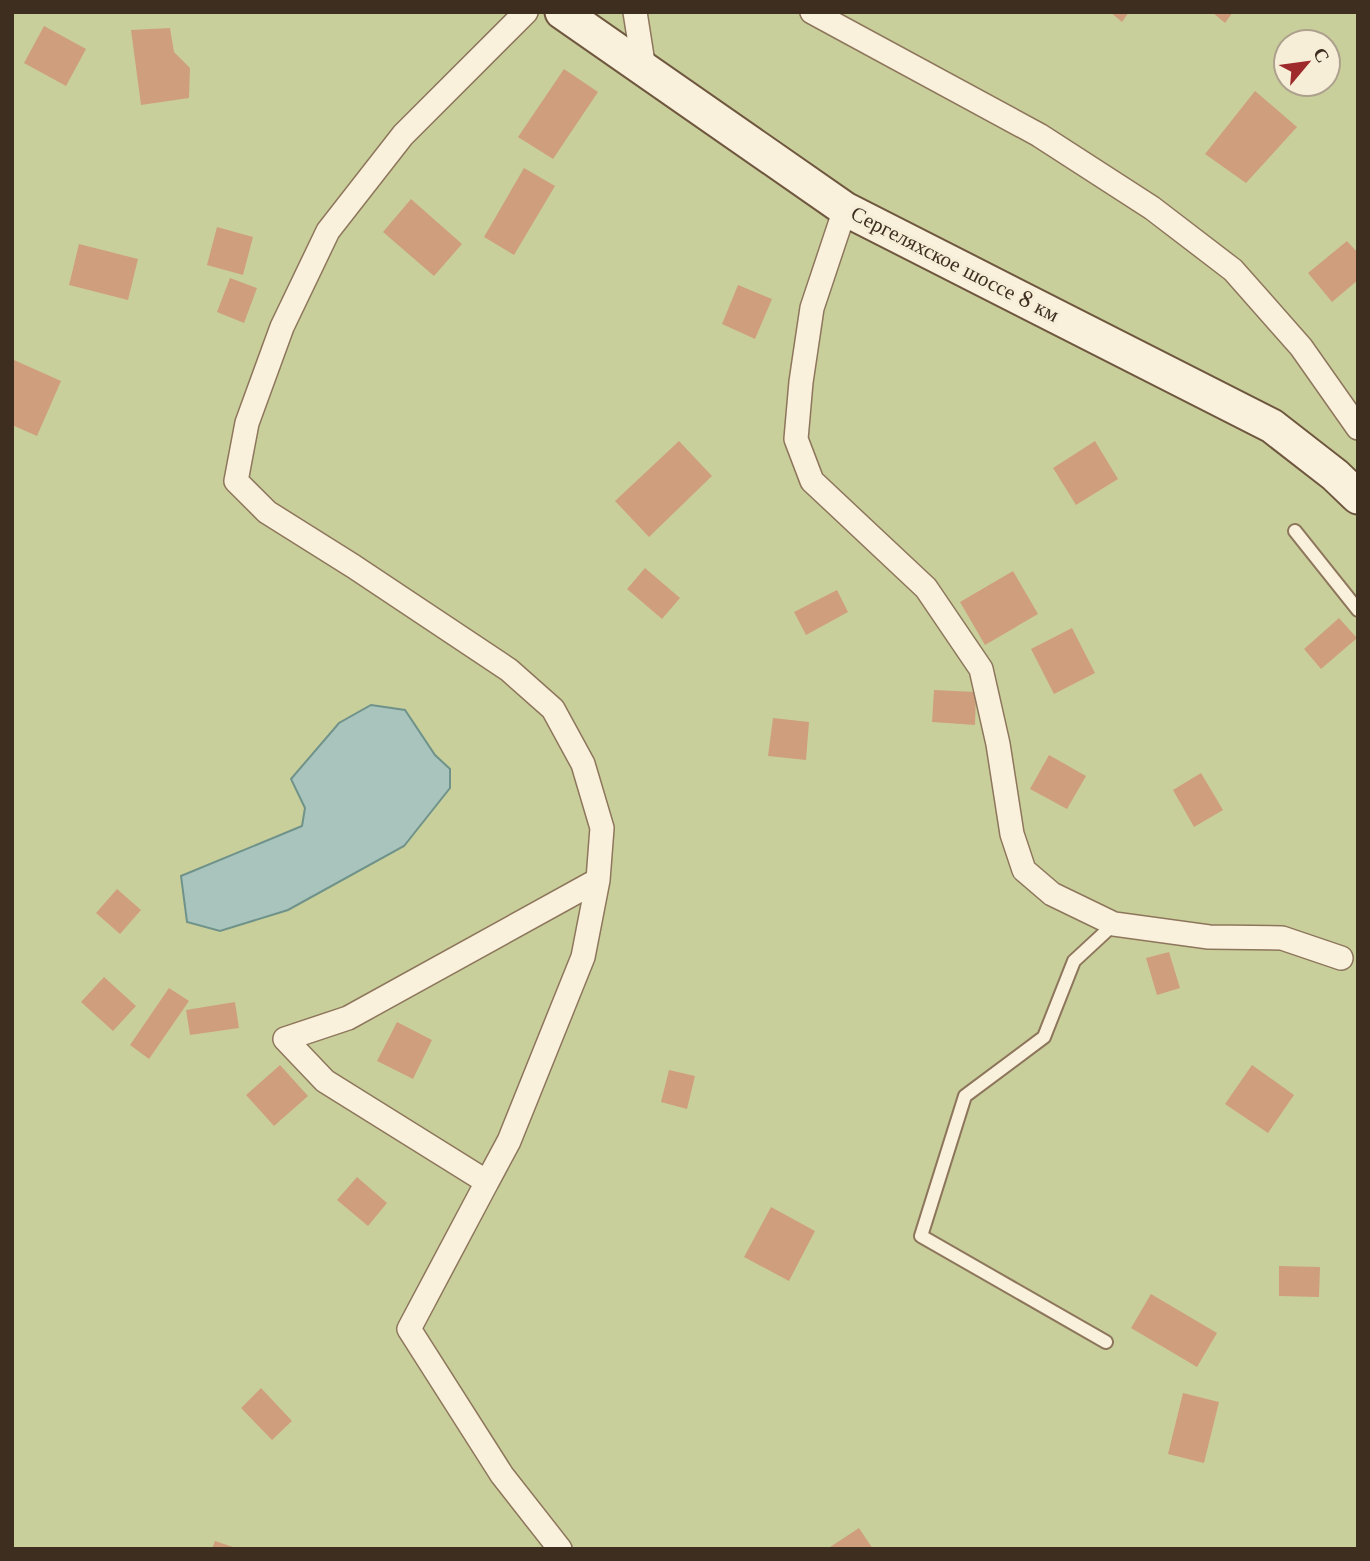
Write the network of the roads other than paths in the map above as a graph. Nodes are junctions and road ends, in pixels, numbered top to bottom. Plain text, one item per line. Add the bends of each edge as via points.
1 (526, 12) edge
2 (562, 12) edge
3 (635, 12) edge
4 (812, 12) edge
5 (644, 69) junction
6 (845, 209) junction
7 (1358, 428) edge
8 (1358, 497) edge
9 (1295, 531) dead end
10 (1358, 610) edge
11 (598, 880) junction
12 (1114, 924) junction
13 (1342, 958) dead end
14 (487, 1182) junction
15 (1105, 1342) dead end
16 (560, 1549) edge

1 - 11 street via 404,135 328,231 282,327 247,423 236,481 267,512 509,670 553,709 583,764 601,828
2 - 5 main road, Сергеляхское шоссе 8 км
3 - 5 street
4 - 7 street via 1039,135 1152,208 1233,270 1301,348
5 - 6 main road, Сергеляхское шоссе 8 км
6 - 8 main road, Сергеляхское шоссе 8 км via 1272,426
6 - 12 street via 812,308 796,439 813,481 926,588 982,669 1012,834 1024,870 1052,894
9 - 10 lane
11 - 14 street via 583,957 509,1141
11 - 14 street via 348,1018 285,1039 325,1081
12 - 13 street via 1209,937 1282,938
12 - 15 lane via 1074,961 1044,1037 965,1096 921,1236
14 - 16 street via 409,1329 502,1475

